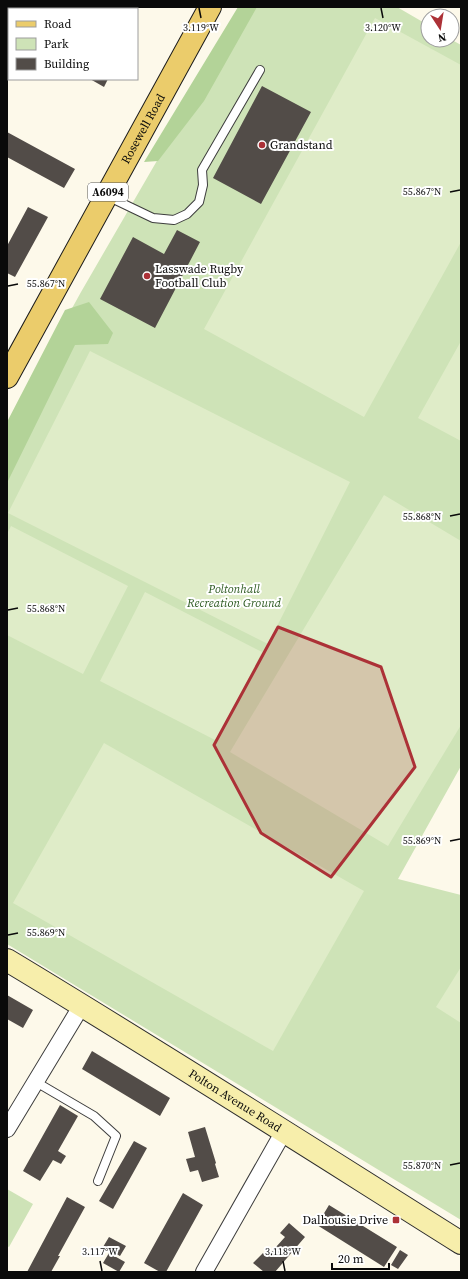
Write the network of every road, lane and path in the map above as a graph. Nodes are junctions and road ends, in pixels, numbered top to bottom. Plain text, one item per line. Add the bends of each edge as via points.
1 (210, 7) edge
2 (260, 70) dead end
3 (106, 196) junction
4 (7, 377) edge
5 (7, 960) edge
6 (82, 1005) junction
7 (36, 1082) junction
8 (7, 1130) edge
9 (284, 1131) junction
10 (98, 1181) dead end
11 (461, 1243) edge
12 (204, 1272) edge

1 - 3 main road, Rosewell Road / A6094
2 - 3 lane via 202,170 203,185 199,202 187,214 174,220 153,218
3 - 4 main road, Rosewell Road / A6094
5 - 6 street, Polton Avenue Road
6 - 7 street
6 - 9 street, Polton Avenue Road
7 - 8 street
7 - 10 lane via 94,1116 116,1136
9 - 11 street, Polton Avenue Road
9 - 12 street

